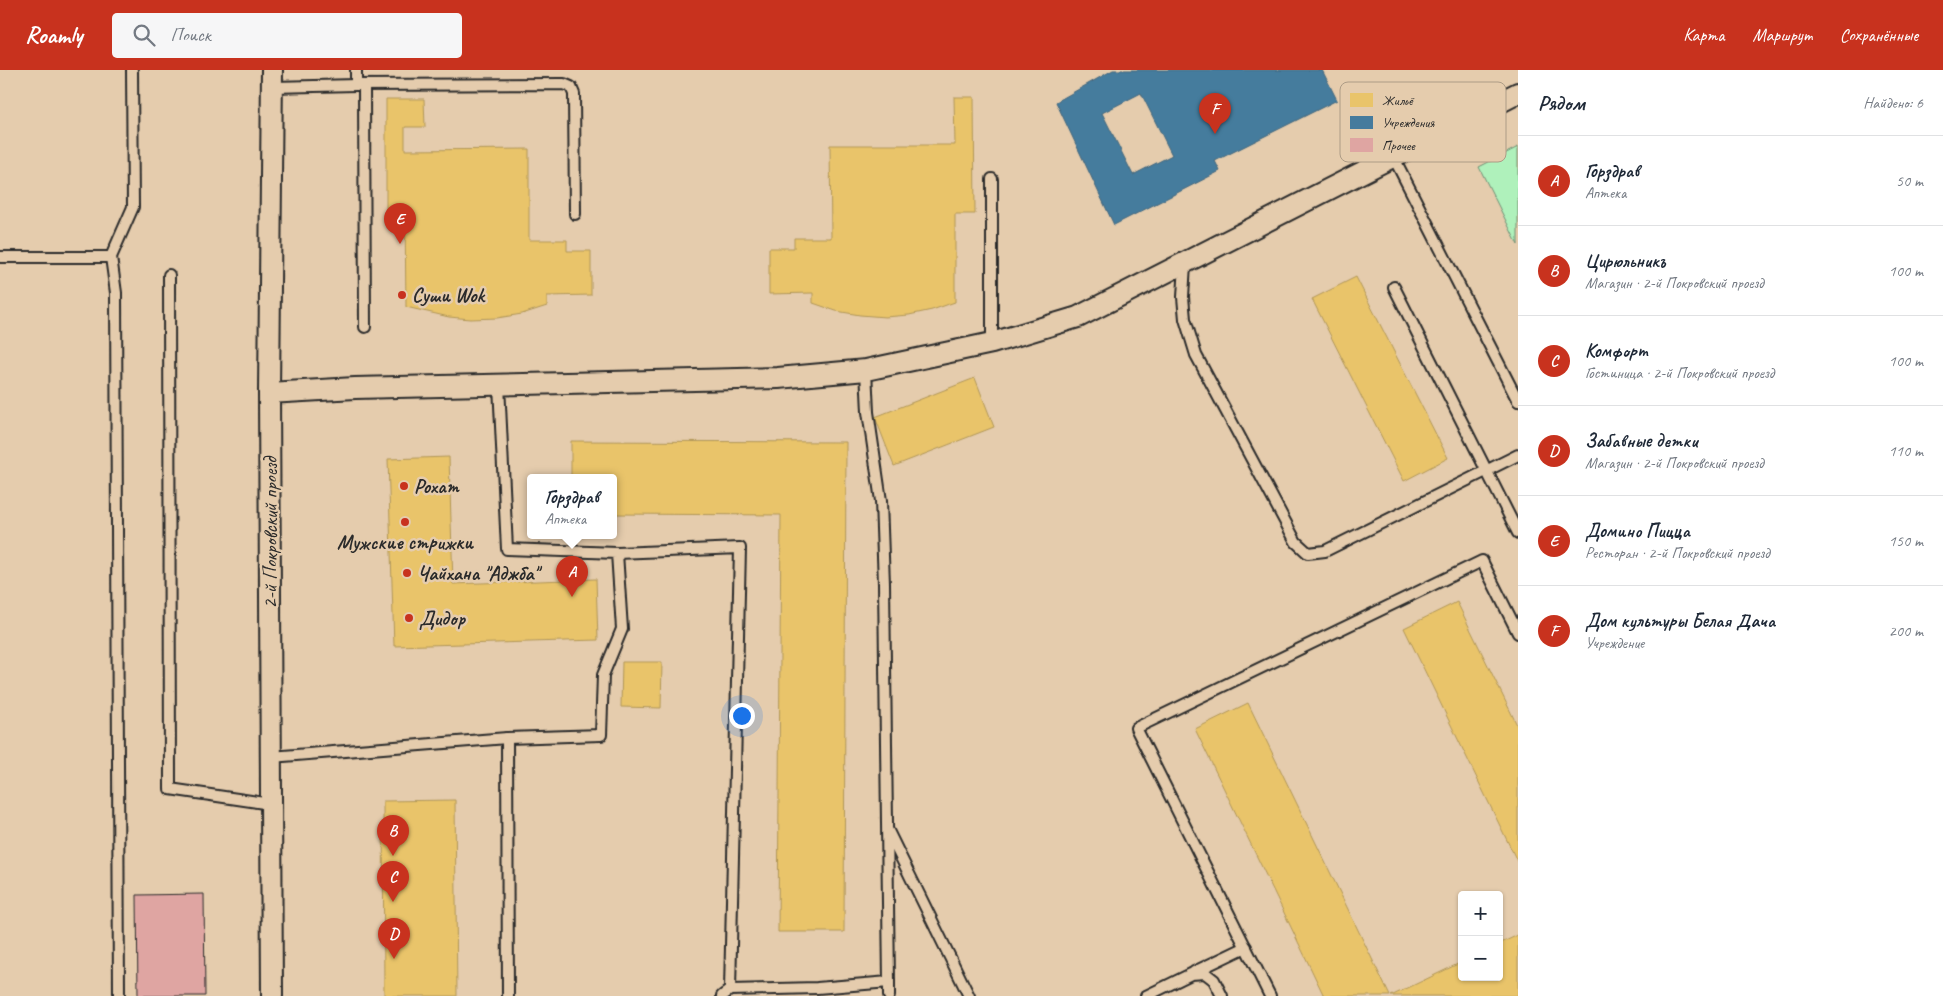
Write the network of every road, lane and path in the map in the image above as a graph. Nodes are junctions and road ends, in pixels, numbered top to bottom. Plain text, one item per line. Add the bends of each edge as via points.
1 (132, 70) edge
2 (356, 70) edge
3 (273, 79) edge
4 (360, 85) junction
5 (1518, 94) edge
6 (1506, 100) edge
7 (1381, 162) edge
8 (1396, 162) edge
9 (992, 179) dead end
10 (574, 214) dead end
11 (111, 257) junction
12 (0, 258) edge
13 (1185, 264) junction
14 (169, 275) dead end
15 (1394, 287) dead end
16 (365, 327) dead end
17 (992, 343) junction
18 (866, 370) junction
19 (499, 385) junction
20 (270, 392) junction
21 (1518, 401) edge
22 (1518, 455) edge
23 (1487, 471) junction
24 (1518, 533) edge
25 (616, 553) junction
26 (1518, 633) edge
27 (507, 738) junction
28 (271, 757) junction
29 (270, 804) junction
30 (887, 828) junction
31 (1246, 947) junction
32 (1191, 974) junction
33 (889, 982) junction
34 (726, 993) edge
35 (119, 996) edge
36 (272, 996) edge
37 (508, 996) edge
38 (890, 996) edge
39 (969, 996) edge
40 (1146, 996) edge
41 (1222, 996) edge
42 (1270, 996) edge

1 - 11 lane via 133,207
2 - 4 lane
3 - 4 lane
3 - 20 street, 2-й Покровский проезд
4 - 10 lane via 570,86 574,94
4 - 16 lane
5 - 6 street
7 - 13 street
8 - 21 lane
9 - 17 lane
11 - 12 lane
11 - 35 lane via 116,303
13 - 17 street via 1078,318
13 - 23 lane via 1185,319 1196,355 1296,542 1308,553 1325,551
14 - 29 lane via 170,789
15 - 23 lane
17 - 18 street
18 - 19 street via 778,378
18 - 30 lane via 868,412 881,501
19 - 20 street
19 - 25 lane via 507,549
20 - 28 street, 2-й Покровский проезд
22 - 23 lane
23 - 24 lane
25 - 27 lane via 622,629 604,675 601,735
25 - 34 lane via 740,548
26 - 31 lane via 1482,561 1136,728
27 - 28 lane
27 - 37 lane
28 - 29 street, 2-й Покровский проезд
29 - 36 street, 2-й Покровский проезд
30 - 33 lane
30 - 39 lane
31 - 32 lane
31 - 42 lane
32 - 40 lane
32 - 41 lane via 1205,973 1214,980
33 - 34 lane
33 - 38 lane

